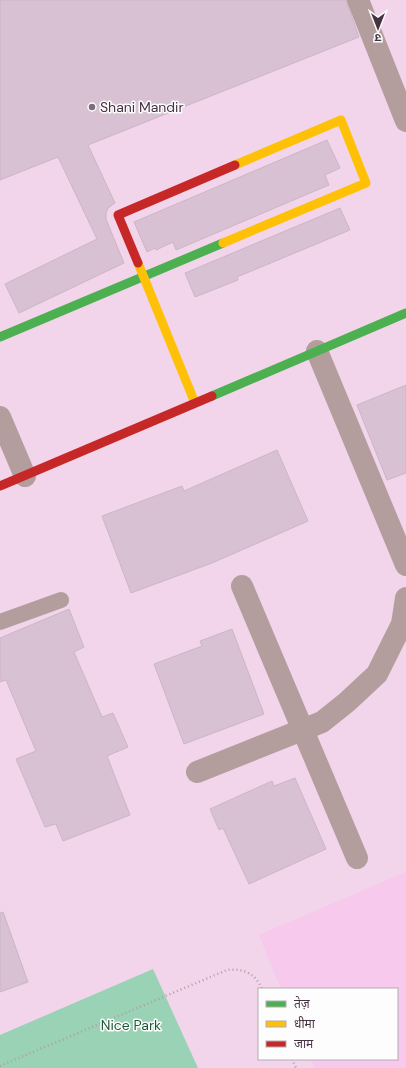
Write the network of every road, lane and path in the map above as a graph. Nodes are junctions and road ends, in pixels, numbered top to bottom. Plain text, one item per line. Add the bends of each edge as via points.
1 (358, 0) edge
2 (406, 121) edge
3 (144, 277) junction
4 (406, 313) edge
5 (0, 337) edge
6 (317, 351) junction
7 (195, 403) junction
8 (0, 418) edge
9 (25, 476) junction
10 (0, 486) edge
11 (406, 565) edge
12 (242, 586) dead end
13 (406, 598) edge
14 (61, 600) dead end
15 (0, 621) edge
16 (303, 730) junction
17 (197, 772) dead end
18 (357, 858) dead end
19 (261, 988) edge
20 (0, 1066) edge

1 - 2 street
3 - 3 street via 366,184 341,120 118,215
3 - 5 street
3 - 7 street
4 - 6 street
6 - 7 street
6 - 11 street
7 - 9 street
8 - 9 street
9 - 10 street
12 - 16 street
13 - 16 street via 402,624 377,674 322,722
14 - 15 lane
16 - 17 street
16 - 18 street
19 - 20 path via 253,975 246,971 228,970

